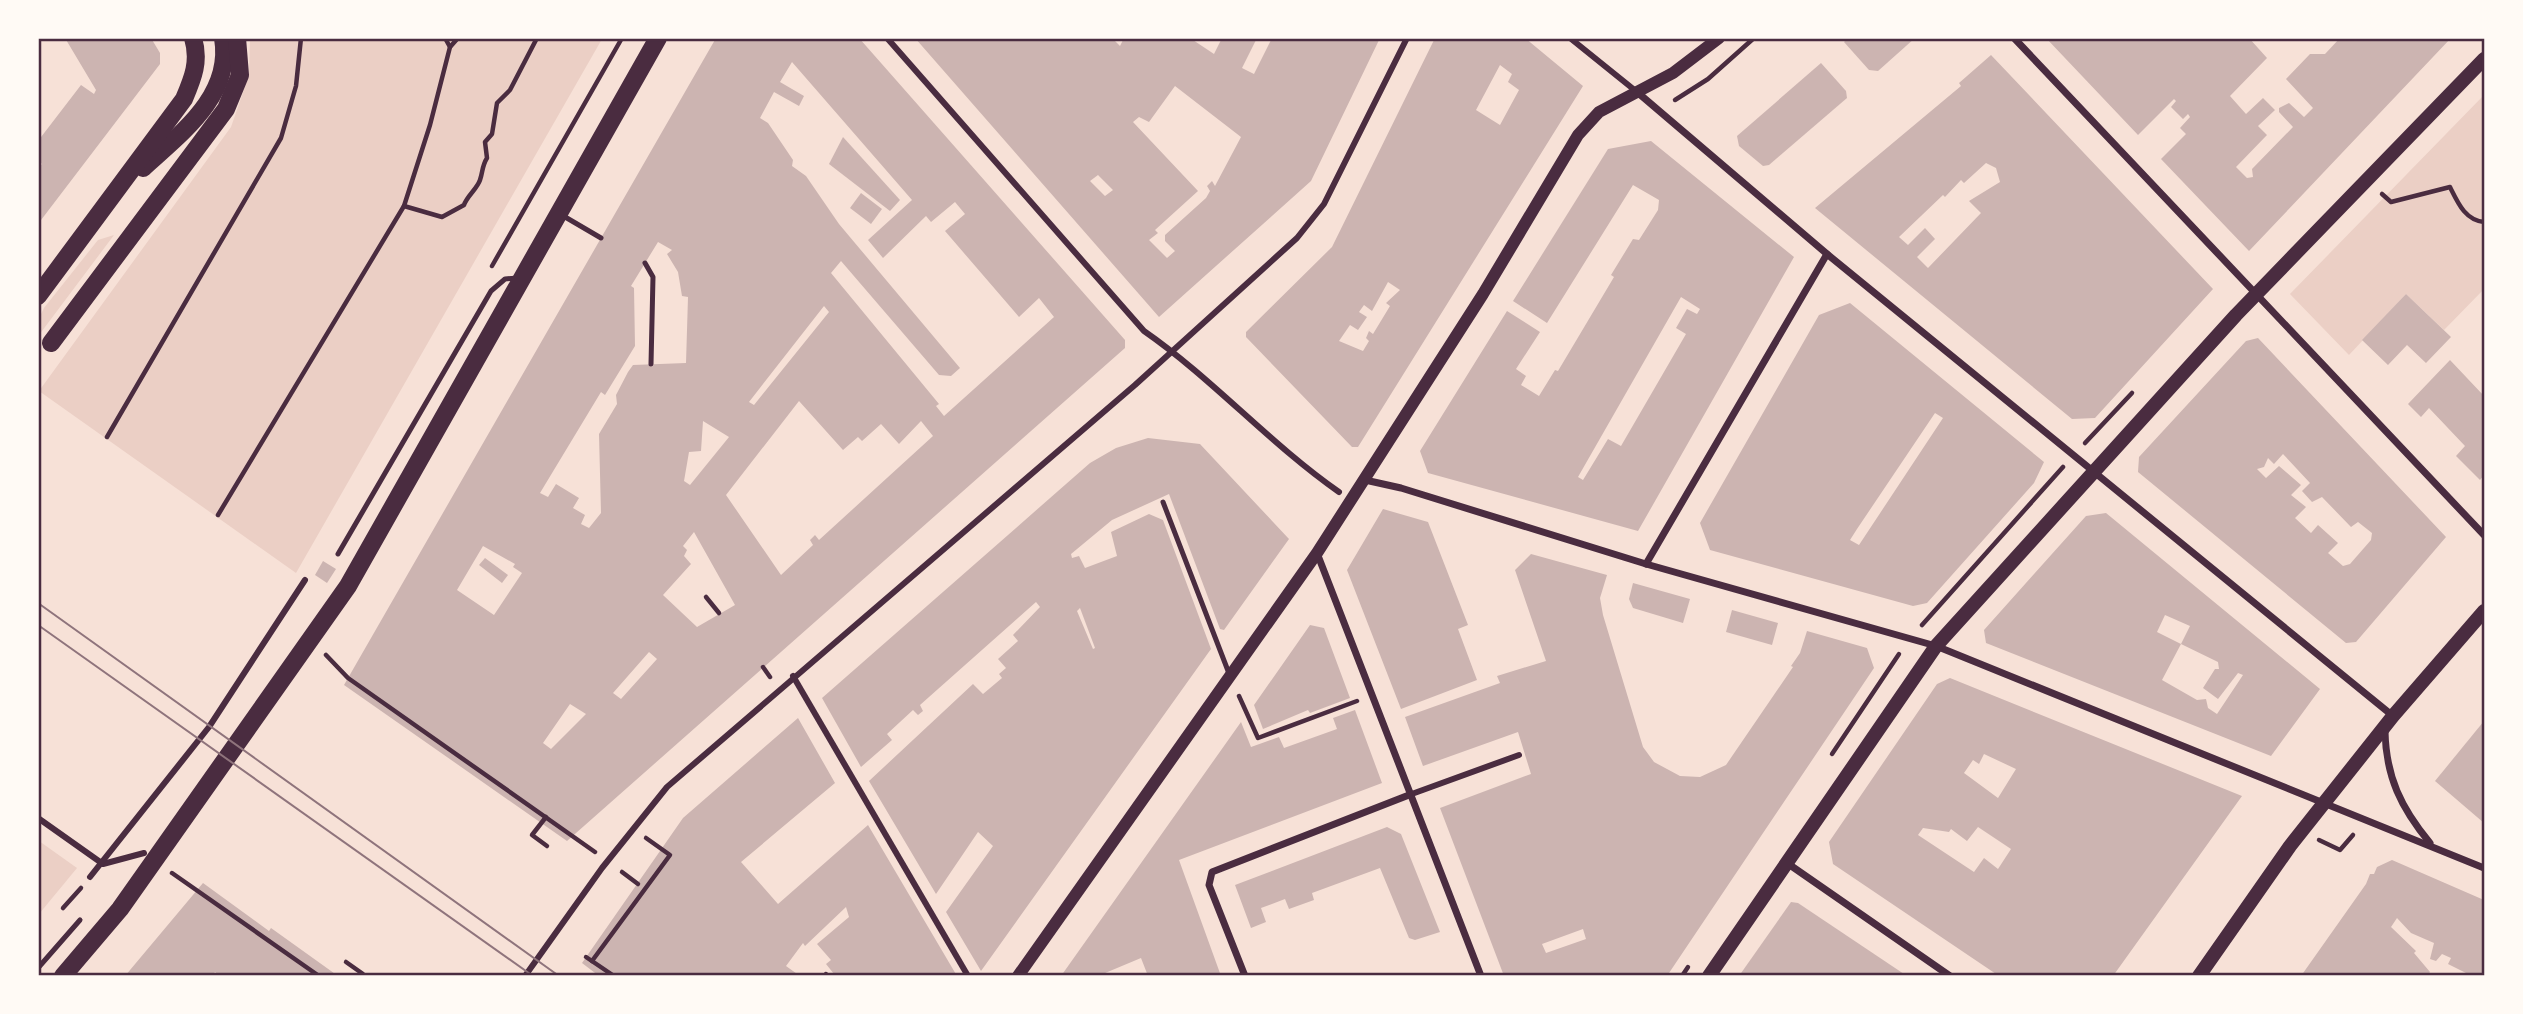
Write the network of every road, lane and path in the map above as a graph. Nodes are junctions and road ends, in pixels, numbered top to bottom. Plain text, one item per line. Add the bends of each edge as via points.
1 (193, 38) edge
2 (223, 38) edge
3 (237, 38) edge
4 (301, 38) edge
5 (445, 38) edge
6 (458, 38) edge
7 (537, 38) edge
8 (658, 38) edge
9 (887, 38) edge
10 (1407, 38) edge
11 (1570, 38) edge
12 (1719, 38) edge
13 (2014, 38) edge
14 (450, 47) junction
15 (2484, 59) edge
16 (1637, 92) junction
17 (2367, 181) junction
18 (110, 198) junction
19 (404, 206) junction
20 (558, 212) junction
21 (2484, 222) edge
22 (601, 238) dead end
23 (1827, 254) junction
24 (645, 263) dead end
25 (520, 277) junction
26 (2257, 295) junction
27 (38, 296) edge
28 (51, 343) dead end
29 (1172, 351) junction
30 (651, 364) dead end
31 (107, 437) dead end
32 (2093, 471) junction
33 (1365, 480) junction
34 (1339, 492) dead end
35 (1163, 502) dead end
36 (218, 515) dead end
37 (2484, 535) edge
38 (1317, 553) junction
39 (338, 554) dead end
40 (1646, 564) junction
41 (305, 580) dead end
42 (706, 597) dead end
43 (2484, 611) edge
44 (719, 613) dead end
45 (1936, 646) junction
46 (317, 648) junction
47 (793, 676) junction
48 (1234, 685) junction
49 (1346, 705) dead end
50 (2389, 721) junction
51 (1519, 755) dead end
52 (1409, 795) junction
53 (2324, 803) junction
54 (546, 817) junction
55 (38, 818) edge
56 (633, 828) junction
57 (547, 846) dead end
58 (2432, 846) junction
59 (144, 853) dead end
60 (607, 861) junction
61 (1786, 862) junction
62 (103, 863) junction
63 (2484, 868) edge
64 (169, 870) dead end
65 (90, 877) dead end
66 (638, 884) dead end
67 (80, 920) dead end
68 (586, 957) dead end
69 (592, 961) junction
70 (346, 962) dead end
71 (38, 968) edge
72 (363, 974) dead end
73 (63, 975) edge
74 (318, 975) edge
75 (525, 975) edge
76 (614, 975) edge
77 (968, 975) edge
78 (1018, 975) edge
79 (1245, 975) edge
80 (1481, 975) edge
81 (1709, 975) edge
82 (1950, 975) edge
83 (2199, 975) edge

1 - 18 main road via 195,74 184,99
2 - 18 main road via 222,76 206,107
3 - 28 main road via 240,75 226,109
4 - 31 path via 296,86 281,138
5 - 14 path
6 - 14 path
7 - 19 path via 510,90 496,103 480,182 464,205 442,217
8 - 20 main road
9 - 29 street via 1144,331
10 - 29 street via 1324,204 1297,238
11 - 16 street
12 - 16 street via 1699,56
13 - 26 street
14 - 19 path
15 - 17 main road
16 - 23 street
16 - 33 street via 1599,112 1578,135
17 - 21 path via 2392,202 2450,187 2464,212
17 - 26 main road
18 - 27 main road
19 - 36 path
20 - 22 lane
20 - 25 main road
23 - 32 street
23 - 40 street
24 - 30 lane via 653,276
25 - 39 lane via 505,279 491,291
25 - 46 main road
26 - 32 main road
26 - 37 street
29 - 34 street via 1295,462
29 - 47 street
32 - 45 main road
32 - 50 street
33 - 38 street
33 - 40 street
35 - 48 lane
38 - 48 street
38 - 52 street
40 - 45 street
41 - 62 street via 209,727
42 - 44 path
43 - 50 main road
45 - 53 street
45 - 61 main road
46 - 54 path via 348,678
46 - 73 main road via 120,909
47 - 56 street via 667,787
47 - 77 street
48 - 49 path via 1258,738
48 - 78 street
50 - 53 main road
50 - 58 street via 2386,755 2398,800
51 - 52 street
52 - 79 street via 1212,872 1209,885
52 - 80 street
53 - 58 street
53 - 83 main road
54 - 57 path via 532,835
54 - 60 path
55 - 62 street
56 - 60 street
56 - 69 path via 670,855
58 - 63 street
59 - 62 street
60 - 66 path
60 - 75 street
61 - 81 main road
61 - 82 street
62 - 65 street
64 - 74 path
67 - 71 lane
68 - 69 path
69 - 76 path
70 - 72 path

